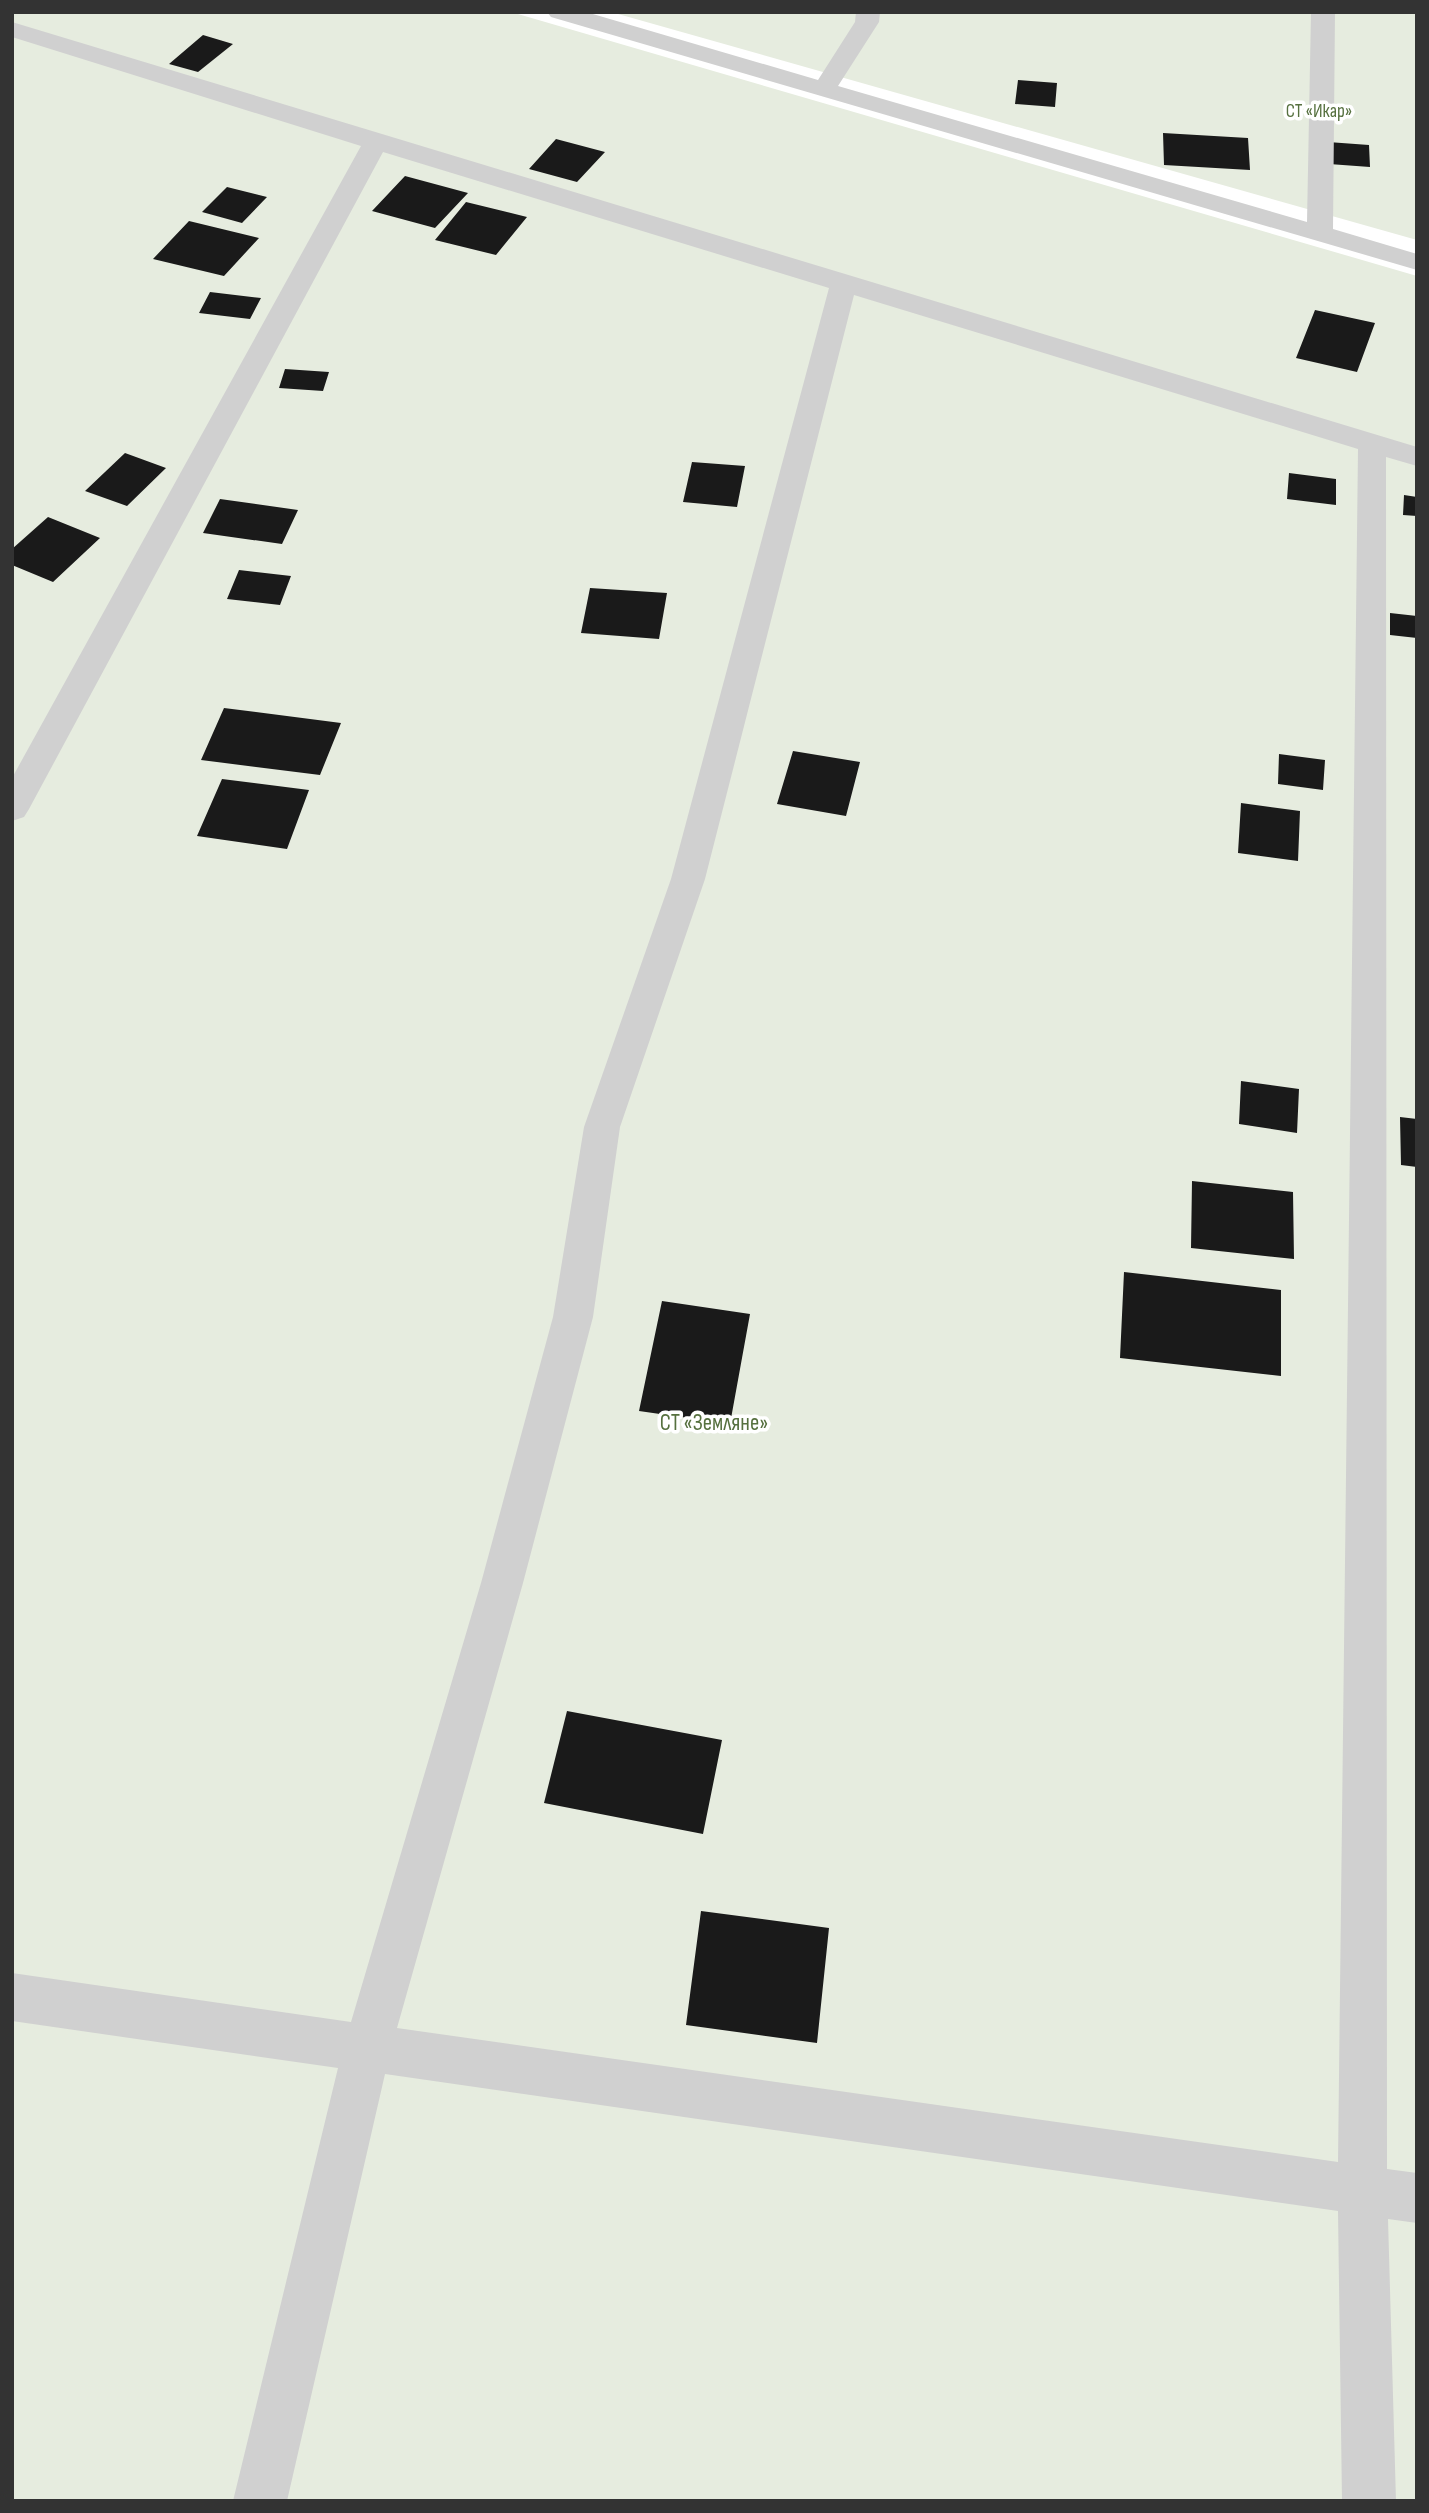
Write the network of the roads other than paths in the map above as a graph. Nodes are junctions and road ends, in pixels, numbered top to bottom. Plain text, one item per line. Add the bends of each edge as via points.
1 (559, 12) edge
2 (869, 12) edge
3 (1323, 12) edge
4 (12, 29) edge
5 (824, 89) junction
6 (376, 142) junction
7 (1320, 235) junction
8 (1417, 262) edge
9 (844, 283) junction
10 (1372, 443) junction
11 (1417, 457) edge
12 (12, 809) edge
13 (12, 1997) edge
14 (367, 2048) junction
15 (1362, 2189) junction
16 (1417, 2197) edge
17 (260, 2501) edge
18 (1369, 2501) edge

1 - 5 lane
2 - 5 lane
3 - 7 lane
4 - 6 lane
5 - 7 lane
6 - 9 lane
6 - 12 lane
7 - 8 lane
9 - 10 lane
9 - 14 lane via 688,879 602,1127 573,1317 502,1583
10 - 11 lane
10 - 15 lane
13 - 14 lane
14 - 15 lane
14 - 17 lane
15 - 16 lane
15 - 18 lane

